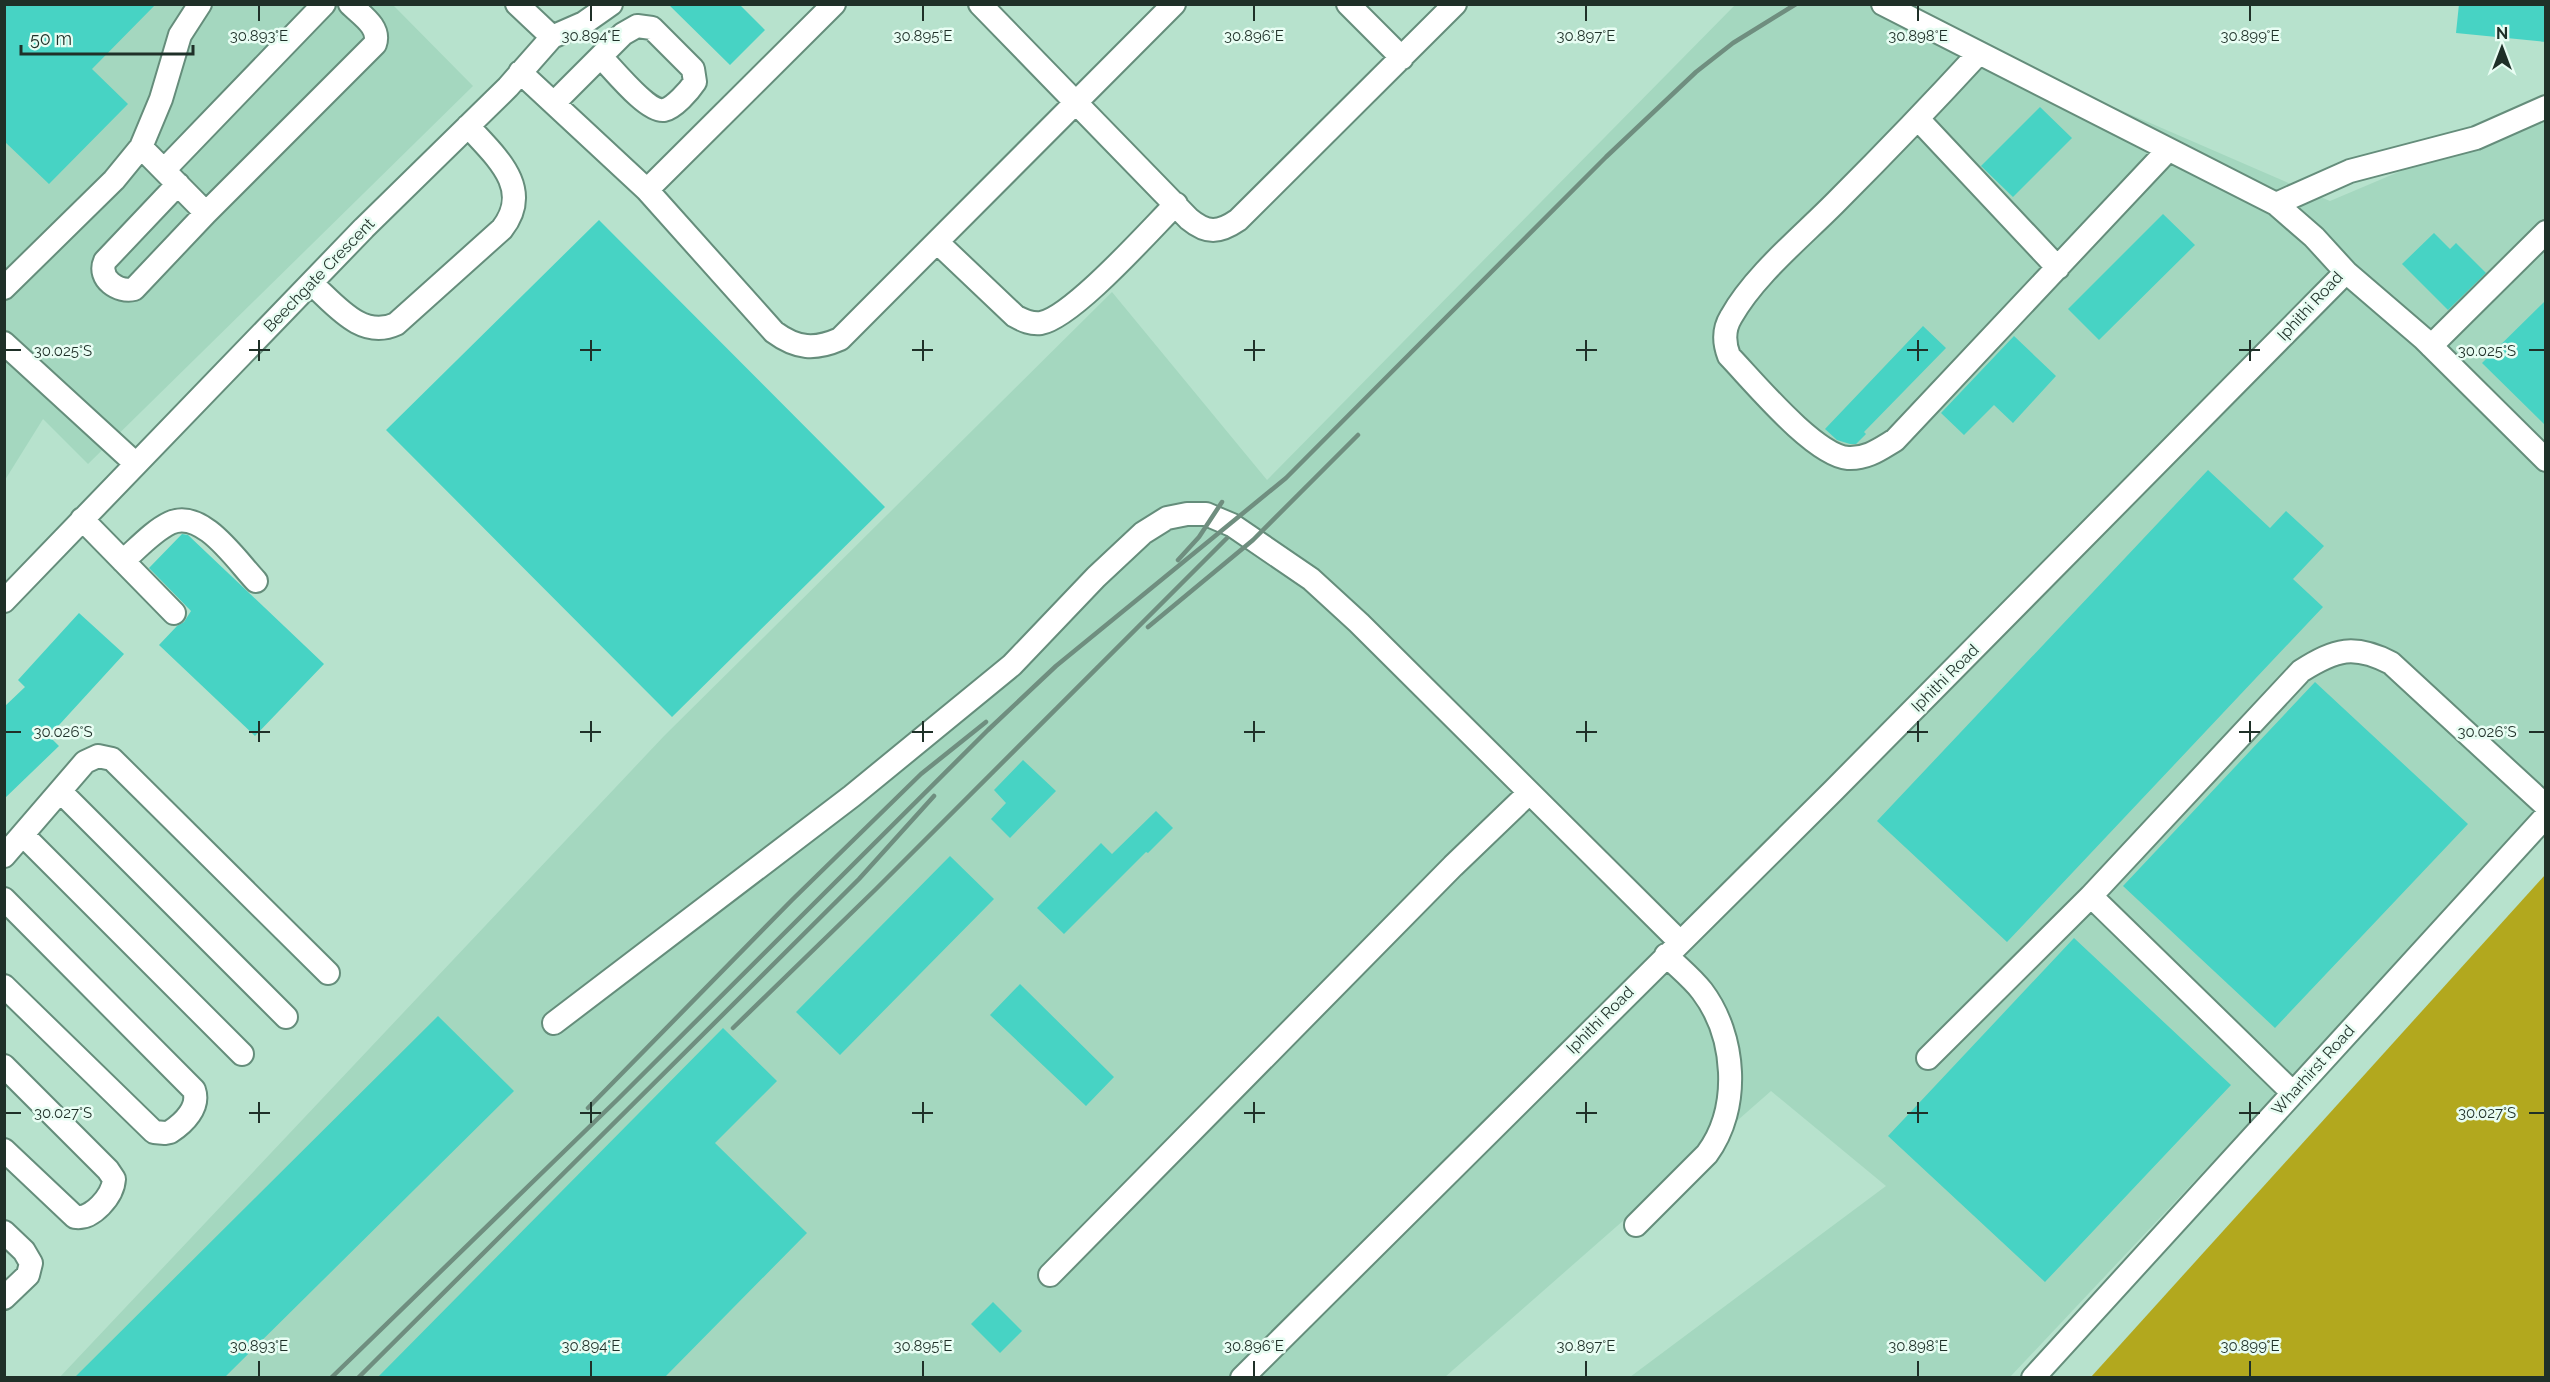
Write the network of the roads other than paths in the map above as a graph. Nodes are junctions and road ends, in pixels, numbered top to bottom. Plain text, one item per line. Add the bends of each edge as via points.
1 (200, 4) edge
2 (324, 4) edge
3 (350, 4) edge
4 (517, 4) edge
5 (611, 4) edge
6 (834, 4) edge
7 (980, 4) edge
8 (1174, 4) edge
9 (1348, 4) edge
10 (1455, 4) edge
11 (1883, 4) edge
12 (552, 37) junction
13 (1979, 53) junction
14 (602, 57) dead end
15 (1402, 58) junction
16 (520, 72) junction
17 (1076, 102) junction
18 (554, 103) junction
19 (2546, 107) edge
20 (1918, 119) junction
21 (468, 126) junction
22 (141, 147) junction
23 (2168, 150) junction
24 (171, 177) junction
25 (647, 190) junction
26 (1176, 204) junction
27 (2276, 204) junction
28 (206, 213) junction
29 (2546, 232) edge
30 (937, 242) junction
31 (2058, 268) junction
32 (2346, 272) junction
33 (311, 283) junction
34 (4, 288) edge
35 (4, 343) edge
36 (2431, 346) junction
37 (2546, 460) edge
38 (136, 464) junction
39 (82, 519) junction
40 (123, 561) junction
41 (256, 581) dead end
42 (4, 601) edge
43 (174, 613) dead end
44 (60, 791) junction
45 (1529, 793) junction
46 (2546, 806) edge
47 (2546, 816) edge
48 (23, 835) junction
49 (4, 856) edge
50 (2091, 896) junction
51 (4, 899) edge
52 (1673, 948) junction
53 (328, 973) dead end
54 (4, 986) edge
55 (286, 1017) dead end
56 (554, 1023) dead end
57 (242, 1054) dead end
58 (1928, 1058) dead end
59 (4, 1066) edge
60 (2293, 1093) junction
61 (4, 1150) edge
62 (1636, 1225) dead end
63 (4, 1232) edge
64 (1050, 1275) dead end
65 (4, 1298) edge
66 (1242, 1377) edge
67 (2033, 1377) edge

1 - 22 lane via 180,35 161,99
2 - 24 lane
3 - 28 lane via 374,28 375,44
4 - 12 lane
5 - 12 lane via 584,23
6 - 25 lane
7 - 17 lane
8 - 17 lane
9 - 15 lane
10 - 15 lane
11 - 13 lane, Iphithi Road
12 - 16 lane, Beechgate Crescent
13 - 20 lane
13 - 23 lane, Iphithi Road
14 - 18 lane
15 - 26 lane via 1225,229 1211,231 1196,225
16 - 18 lane
16 - 21 lane, Beechgate Crescent
17 - 26 lane
17 - 30 lane
18 - 25 lane
19 - 27 lane via 2476,138 2350,171
20 - 31 lane
20 - 31 lane via 1781,256 1731,316 1726,327 1730,356 1815,443 1840,456 1862,457 1895,440
21 - 33 lane, Beechgate Crescent
21 - 33 lane via 508,171 514,204 512,217 502,230 386,329 368,329 356,322
22 - 24 lane
22 - 34 lane via 114,180
23 - 27 lane, Iphithi Road
23 - 31 lane
24 - 28 lane
24 - 28 lane via 105,261 105,276 122,291 134,289
25 - 30 lane via 774,332 798,346 823,346 840,339
26 - 30 lane via 1082,298 1043,322 1029,323 1015,316
27 - 32 lane, Iphithi Road
29 - 36 lane
32 - 36 lane
32 - 52 lane, Iphithi Road via 1833,792
33 - 38 lane, Beechgate Crescent
35 - 38 lane
36 - 37 lane
38 - 39 lane, Beechgate Crescent
39 - 40 lane
39 - 42 lane, Beechgate Crescent
40 - 41 lane via 167,524 189,520 207,529
40 - 43 lane
44 - 48 lane
44 - 53 lane via 90,758 112,759
44 - 55 lane
45 - 52 lane
45 - 56 lane via 1311,579 1232,525 1206,514 1167,518 1143,533 1104,569 1012,664 852,796
45 - 64 lane
46 - 50 lane via 2391,663 2351,649 2301,671
47 - 60 lane, Wharhirst Road
48 - 49 lane
48 - 57 lane
50 - 58 lane
50 - 60 lane
51 - 54 lane via 194,1090 195,1106 170,1132 154,1132
52 - 62 lane via 1714,1011 1724,1034 1730,1058 1729,1089 1724,1124 1715,1143
52 - 66 lane, Iphithi Road
59 - 61 lane via 108,1170 114,1179 112,1188 92,1214 75,1217
60 - 67 lane, Wharhirst Road
63 - 65 lane via 29,1257 32,1268

